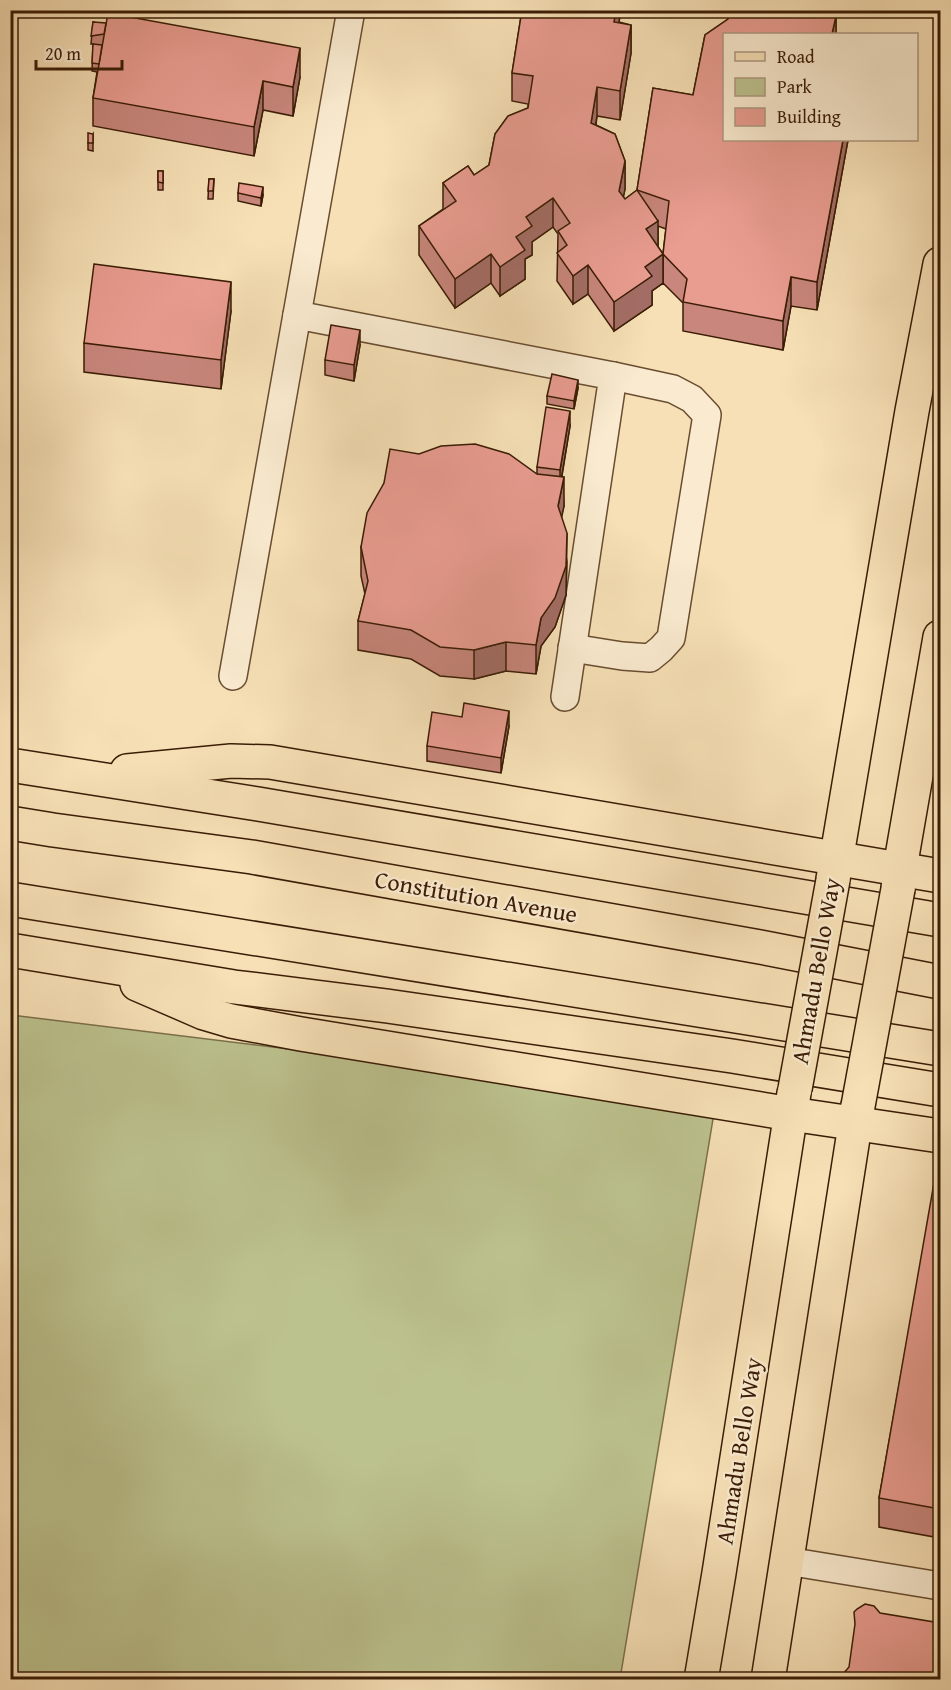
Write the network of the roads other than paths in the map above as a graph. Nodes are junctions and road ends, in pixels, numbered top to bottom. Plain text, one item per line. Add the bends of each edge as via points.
1 (351, 10) edge
2 (940, 264) edge
3 (297, 315) junction
4 (613, 376) junction
5 (940, 638) edge
6 (572, 648) junction
7 (233, 676) dead end
8 (565, 697) dead end
9 (10, 765) edge
10 (67, 774) junction
11 (10, 823) edge
12 (835, 869) junction
13 (940, 876) edge
14 (899, 879) junction
15 (10, 899) edge
16 (940, 920) edge
17 (10, 950) edge
18 (88, 963) junction
19 (940, 982) edge
20 (940, 1050) edge
21 (940, 1090) edge
22 (793, 1101) junction
23 (857, 1115) junction
24 (940, 1136) edge
25 (787, 1562) junction
26 (940, 1587) edge
27 (701, 1680) edge
28 (768, 1680) edge

1 - 3 street
2 - 12 main road, Ahmadu Bello Way
3 - 4 street
3 - 7 street
4 - 6 street
4 - 6 street via 673,389 692,399 707,415 671,638 650,658
5 - 14 main road
6 - 8 street
9 - 10 main road
10 - 12 main road via 231,761 270,762
10 - 16 main road
11 - 19 main road, Constitution Avenue via 252,857
12 - 14 main road
12 - 22 main road, Ahmadu Bello Way, bridge
13 - 14 main road
14 - 23 main road, bridge
15 - 20 main road
17 - 18 main road
18 - 21 main road
18 - 22 main road via 231,1021 324,1038
22 - 23 main road
22 - 27 main road, Ahmadu Bello Way
23 - 24 main road
23 - 25 main road
25 - 26 street
25 - 28 main road

